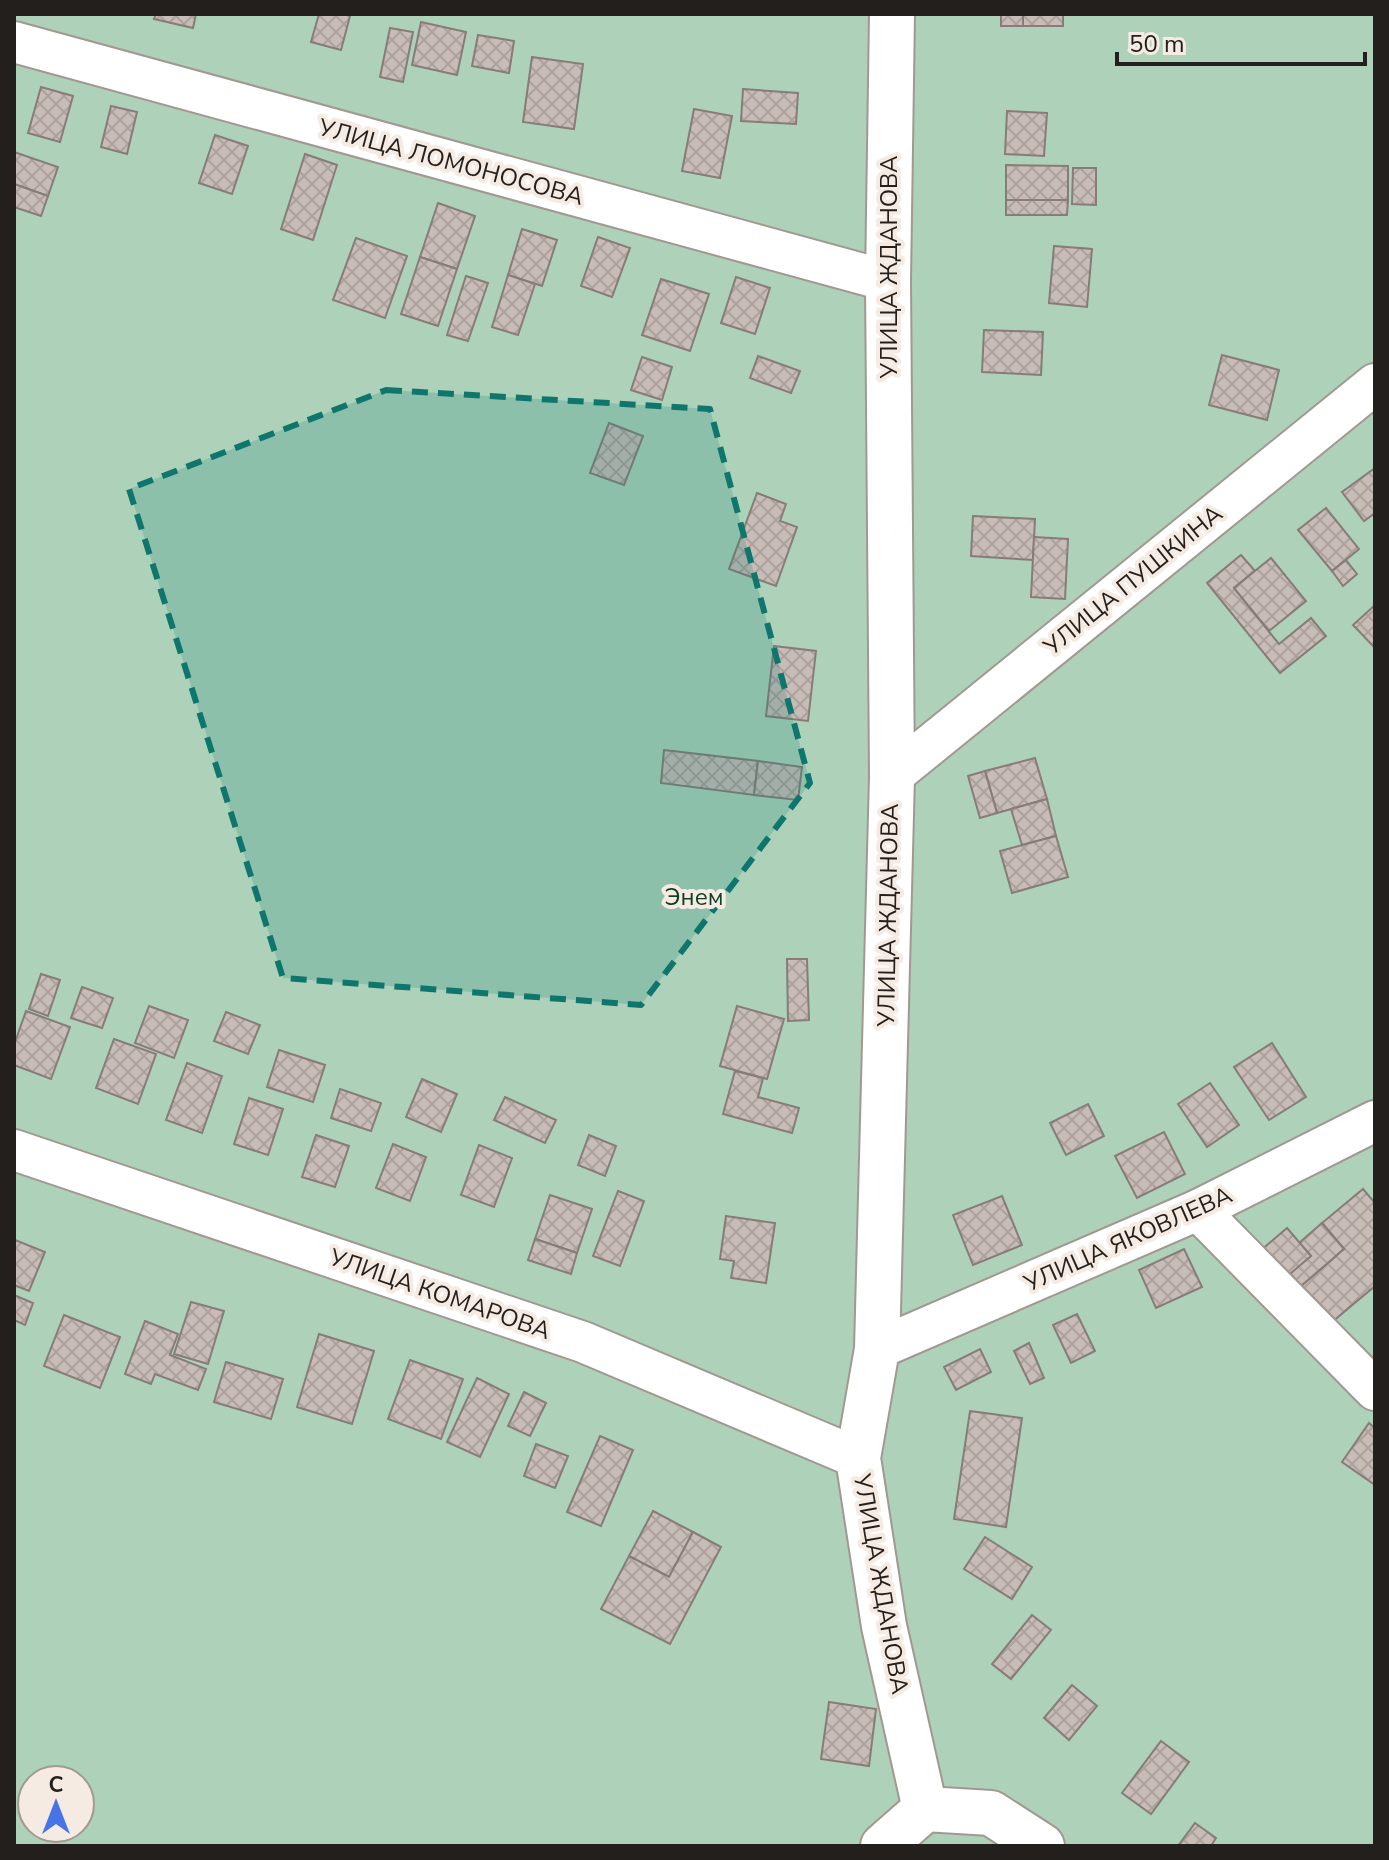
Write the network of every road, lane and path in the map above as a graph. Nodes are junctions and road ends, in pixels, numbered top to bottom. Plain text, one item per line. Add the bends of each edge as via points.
1 (892, 14) edge
2 (14, 42) edge
3 (888, 281) junction
4 (1375, 384) edge
5 (892, 776) junction
6 (1375, 1121) edge
7 (14, 1150) edge
8 (1198, 1210) junction
9 (877, 1349) junction
10 (1375, 1390) edge
11 (858, 1458) junction
12 (925, 1809) junction
13 (883, 1846) edge
14 (1042, 1846) edge

1 - 3 street, УЛИЦА ЖДАНОВА
2 - 3 street, УЛИЦА ЛОМОНОСОВА
3 - 5 street, УЛИЦА ЖДАНОВА
4 - 5 street, УЛИЦА ПУШКИНА
5 - 9 street, УЛИЦА ЖДАНОВА
6 - 8 street, УЛИЦА ЯКОВЛЕВА
7 - 11 street, УЛИЦА КОМАРОВА via 583,1342
8 - 9 street, УЛИЦА ЯКОВЛЕВА
8 - 10 street
9 - 11 street, УЛИЦА ЖДАНОВА
11 - 12 street, УЛИЦА ЖДАНОВА via 884,1626
12 - 13 street
12 - 14 street via 991,1813

